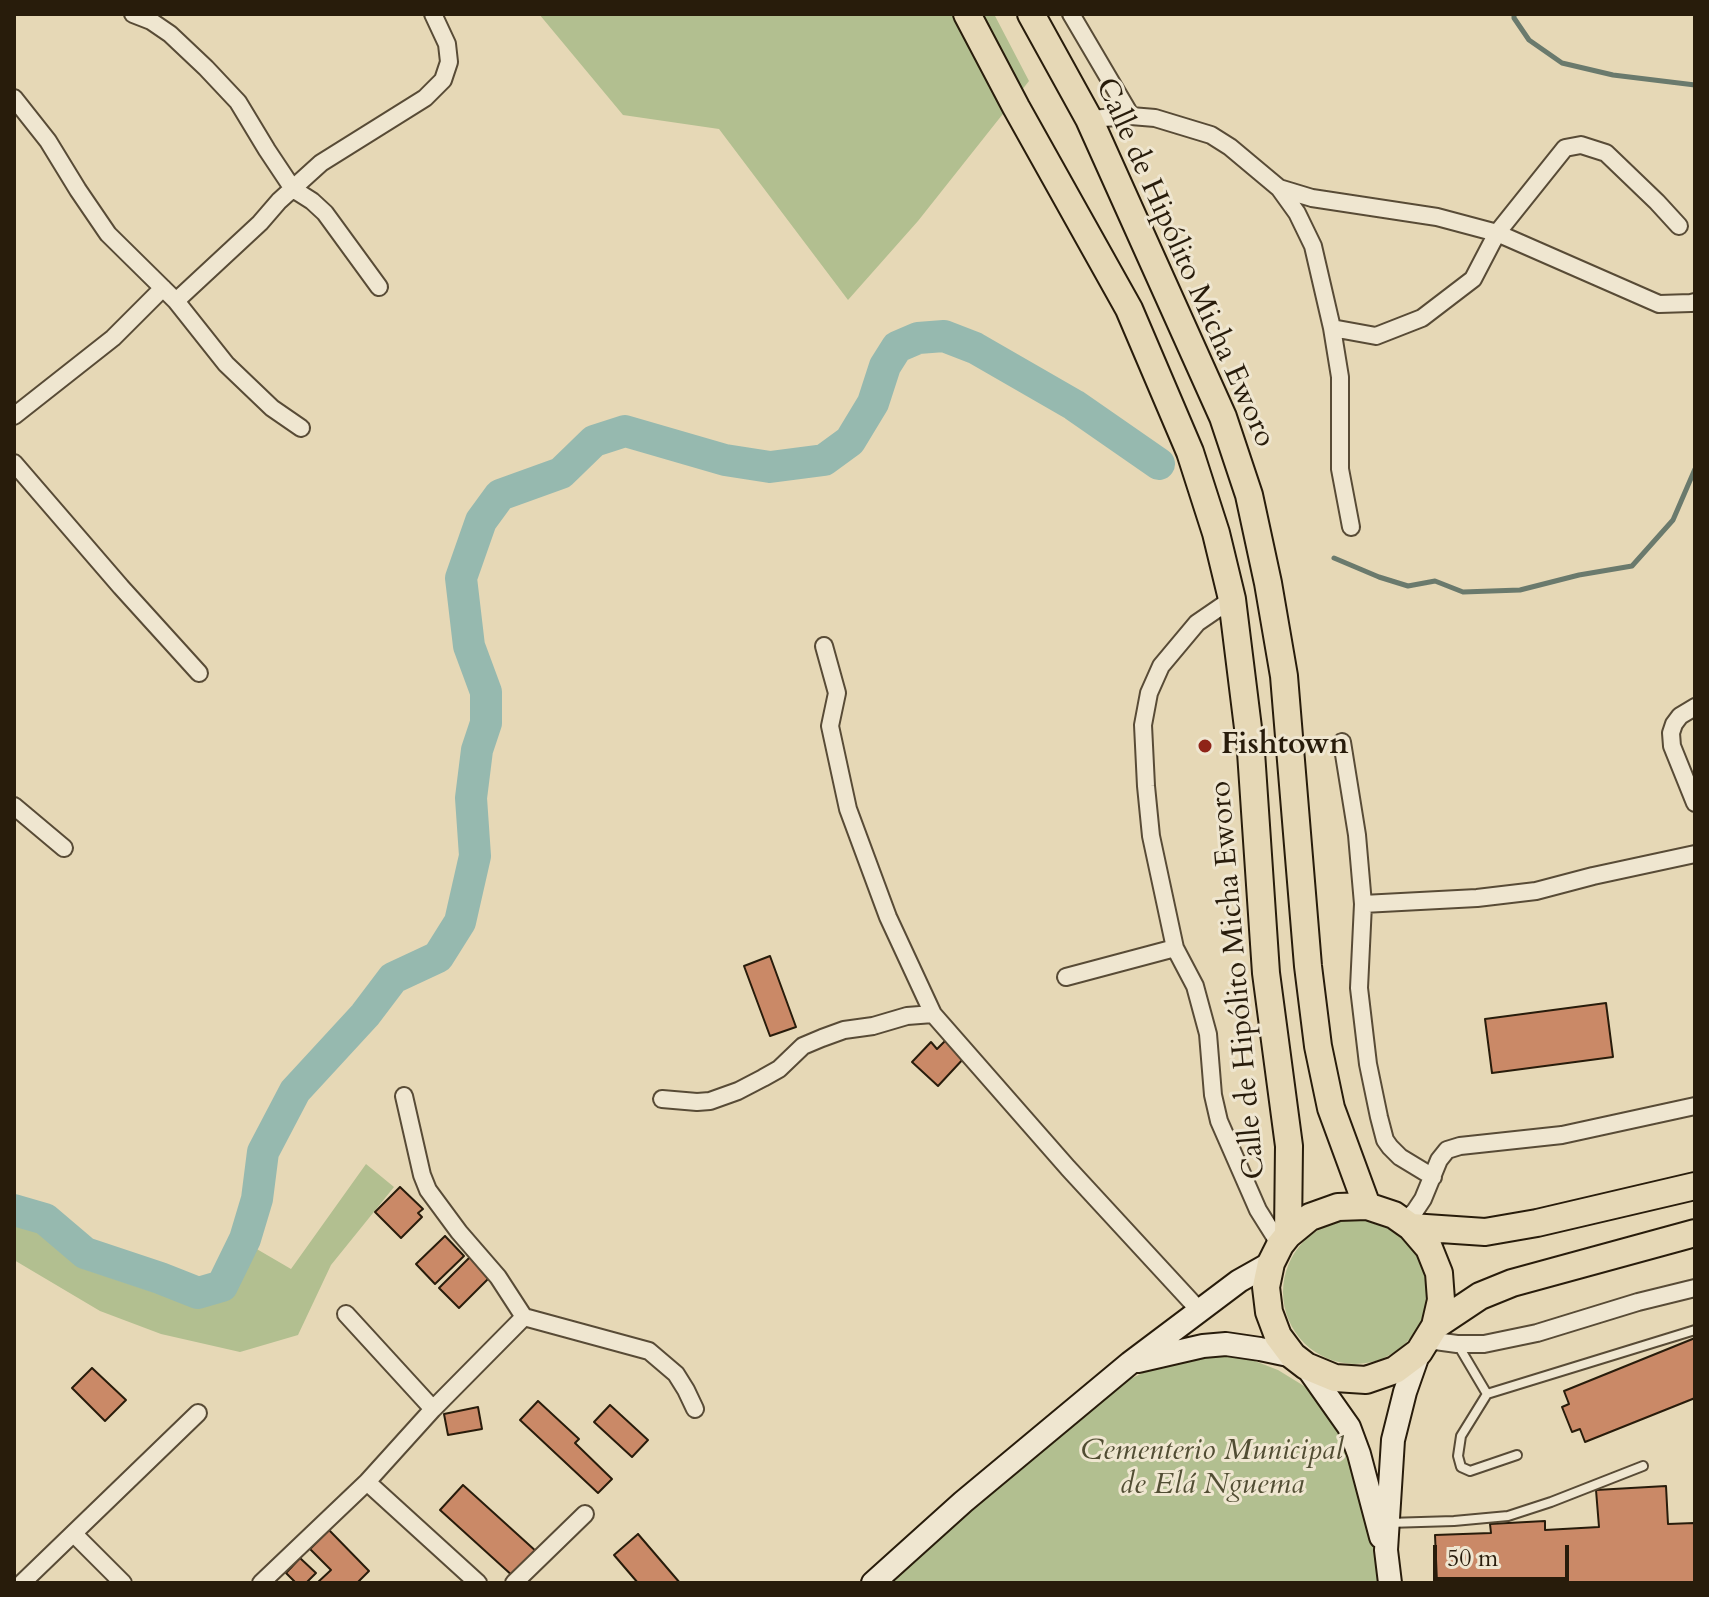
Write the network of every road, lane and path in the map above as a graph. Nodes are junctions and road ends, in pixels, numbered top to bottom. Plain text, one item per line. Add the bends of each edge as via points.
1 (133, 14) edge
2 (433, 14) edge
3 (967, 14) edge
4 (1031, 14) edge
5 (1071, 14) edge
6 (14, 98) edge
7 (1131, 116) junction
8 (1089, 119) junction
9 (1279, 188) junction
10 (293, 189) junction
11 (1679, 226) dead end
12 (1497, 233) junction
13 (379, 287) dead end
14 (163, 288) junction
15 (176, 301) junction
16 (1695, 302) edge
17 (1332, 328) junction
18 (14, 416) edge
19 (301, 428) dead end
20 (14, 463) edge
21 (1351, 527) dead end
22 (1232, 599) junction
23 (824, 646) dead end
24 (199, 673) dead end
25 (1695, 707) edge
26 (1342, 742) dead end
27 (1695, 803) edge
28 (14, 806) edge
29 (64, 848) dead end
30 (1695, 854) edge
31 (1363, 904) junction
32 (1175, 948) junction
33 (1066, 977) dead end
34 (933, 1014) junction
35 (404, 1096) dead end
36 (662, 1099) dead end
37 (1695, 1106) edge
38 (1433, 1177) junction
39 (1695, 1186) edge
40 (1367, 1206) junction
41 (1408, 1225) junction
42 (1695, 1233) edge
43 (1280, 1248) junction
44 (1695, 1288) edge
45 (1199, 1310) junction
46 (346, 1314) dead end
47 (524, 1317) junction
48 (1695, 1330) edge
49 (1428, 1339) junction
50 (1457, 1344) junction
51 (1300, 1361) junction
52 (1130, 1363) junction
53 (1487, 1394) junction
54 (433, 1409) junction
55 (695, 1409) dead end
56 (198, 1413) dead end
57 (1517, 1455) dead end
58 (1643, 1466) dead end
59 (367, 1482) junction
60 (585, 1514) dead end
61 (1388, 1523) junction
62 (74, 1534) junction
63 (1386, 1550) junction
64 (22, 1583) edge
65 (123, 1583) edge
66 (261, 1583) edge
67 (478, 1583) edge
68 (514, 1583) edge
69 (873, 1583) edge
70 (1390, 1583) edge

1 - 10 street via 170,34 238,102
2 - 10 street via 447,44 443,80 425,98 321,163
3 - 22 main road, Calle de Hipólito Micha Eworo via 1129,309 1190,452
4 - 8 main road, Calle de Hipólito Micha Eworo
5 - 7 street
6 - 14 street via 108,234
7 - 8 street
7 - 9 street via 1211,135
8 - 40 main road, Calle de Hipólito Micha Eworo via 1223,417 1249,495 1284,676 1318,1046 1331,1108
9 - 12 street
9 - 17 street via 1313,246
10 - 13 street via 325,213
10 - 15 street
11 - 12 street via 1606,153 1581,145 1565,148
12 - 16 street via 1659,304
12 - 17 street via 1473,279 1422,318 1376,336
14 - 15 street
14 - 18 street via 113,338
15 - 19 street via 226,364
17 - 21 street via 1340,377 1340,469
20 - 24 street
22 - 32 street via 1197,623 1161,666 1143,725 1151,836
22 - 43 main road, Calle de Hipólito Micha Eworo via 1251,752 1266,973 1289,1146
23 - 34 street via 837,693 830,726 848,809 888,917
25 - 27 street via 1680,716 1671,733
26 - 31 street
28 - 29 street
30 - 31 street via 1536,891
31 - 38 street via 1359,988 1379,1117 1390,1147
32 - 33 street
32 - 43 street via 1195,986 1208,1034 1219,1121
34 - 36 street via 822,1038 803,1046 779,1069 718,1099
34 - 45 street
35 - 47 street via 428,1190
37 - 38 street via 1562,1135 1460,1146 1447,1150
38 - 41 street
39 - 41 main road via 1485,1232
40 - 41 main road
40 - 43 main road via 1338,1207 1310,1217
41 - 49 main road via 1429,1248 1439,1273 1441,1300
42 - 49 main road via 1512,1283 1480,1296
43 - 45 street
43 - 51 main road via 1266,1287 1269,1312 1278,1336
44 - 50 street via 1537,1333
45 - 52 street
46 - 54 street
47 - 54 street
47 - 55 street via 649,1351 676,1374
48 - 53 lane
49 - 50 street
49 - 51 main road via 1395,1370 1366,1380 1335,1378
49 - 61 street via 1405,1392 1393,1440
50 - 53 lane
51 - 52 street via 1226,1344
51 - 63 street via 1349,1427
52 - 69 street
53 - 57 lane via 1461,1436 1461,1467 1470,1471
54 - 59 street
56 - 62 street
58 - 61 lane via 1508,1516
59 - 66 street
59 - 67 street
60 - 68 street
61 - 63 street
62 - 64 street
62 - 65 street
63 - 70 street

